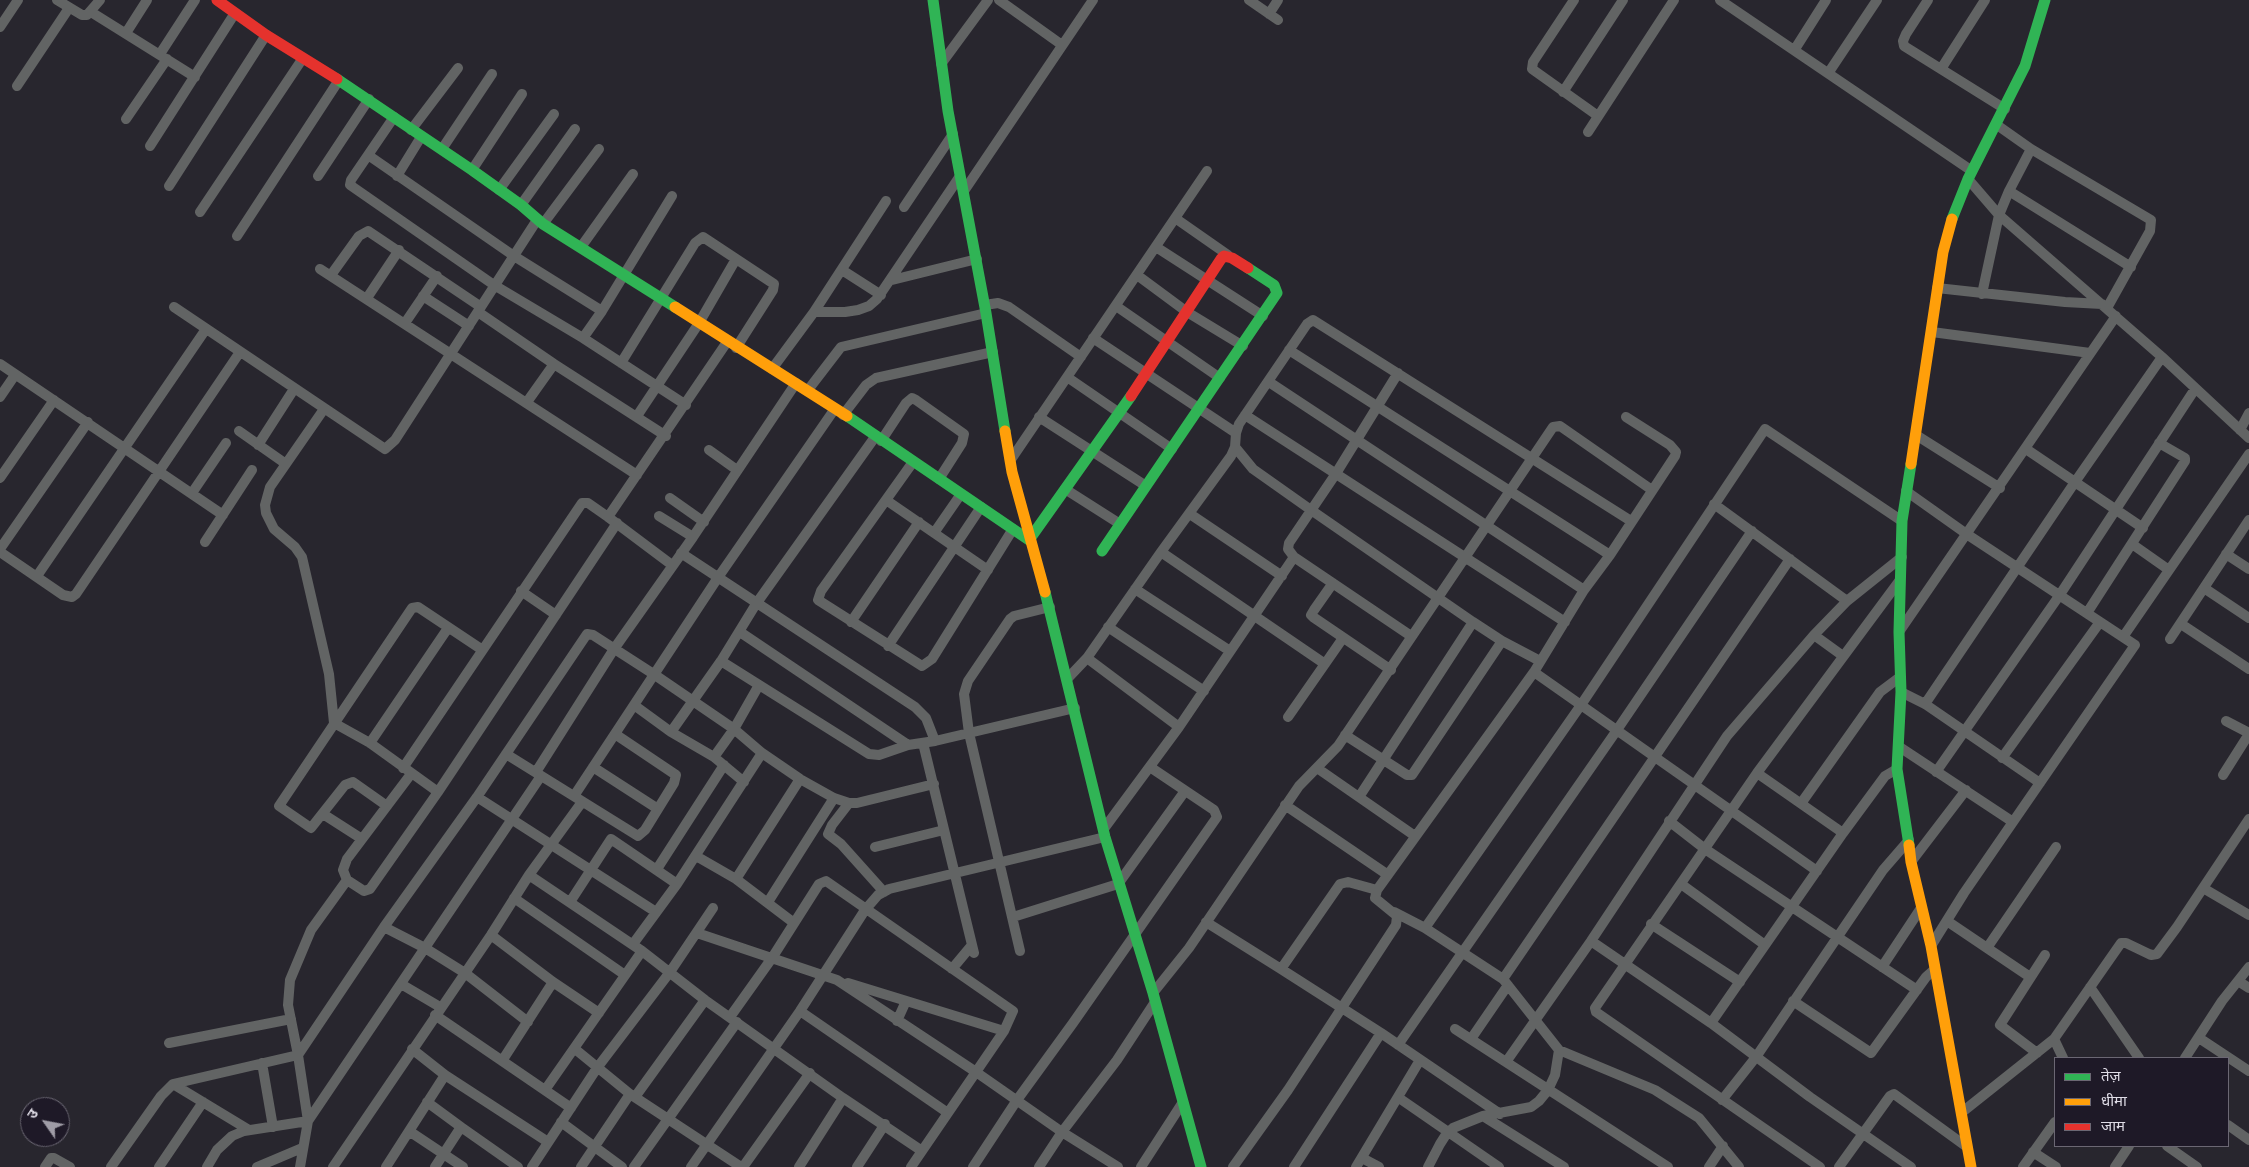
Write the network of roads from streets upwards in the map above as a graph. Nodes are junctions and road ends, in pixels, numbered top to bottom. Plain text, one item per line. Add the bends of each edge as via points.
1 (18, 0) edge
2 (58, 0) edge
3 (100, 0) edge
4 (147, 0) edge
5 (195, 0) edge
6 (217, 0) edge
7 (933, 0) edge
8 (988, 0) edge
9 (999, 0) edge
10 (1093, 0) edge
11 (1250, 0) edge
12 (1278, 0) edge
13 (1574, 0) edge
14 (1623, 0) edge
15 (1674, 0) edge
16 (1720, 0) edge
17 (1826, 0) edge
18 (1877, 0) edge
19 (1928, 0) edge
20 (1985, 0) edge
21 (2045, 0) edge
22 (70, 8) junction
23 (91, 12) junction
24 (235, 13) junction
25 (0, 27) edge
26 (126, 33) junction
27 (266, 35) junction
28 (1062, 45) junction
29 (1795, 49) junction
30 (163, 56) junction
31 (303, 58) junction
32 (940, 64) junction
33 (458, 68) dead end
34 (1941, 70) junction
35 (1829, 72) junction
36 (492, 74) dead end
37 (195, 77) junction
38 (340, 80) junction
39 (17, 86) dead end
40 (1563, 92) junction
41 (522, 94) dead end
42 (369, 99) junction
43 (2005, 109) junction
44 (554, 114) dead end
45 (1598, 116) junction
46 (394, 117) junction
47 (126, 119) dead end
48 (1998, 125) junction
49 (575, 129) dead end
50 (412, 130) junction
51 (1588, 132) dead end
52 (953, 134) junction
53 (421, 137) junction
54 (150, 146) dead end
55 (442, 149) junction
56 (600, 149) dead end
57 (2031, 149) junction
58 (368, 155) junction
59 (472, 170) junction
60 (1207, 171) dead end
61 (633, 174) dead end
62 (1970, 175) junction
63 (318, 176) dead end
64 (397, 176) junction
65 (960, 176) junction
66 (169, 186) dead end
67 (499, 190) junction
68 (964, 190) junction
69 (2009, 190) junction
70 (672, 196) dead end
71 (886, 201) dead end
72 (521, 205) junction
73 (904, 207) dead end
74 (200, 212) dead end
75 (1999, 215) junction
76 (1175, 218) junction
77 (540, 222) junction
78 (237, 236) dead end
79 (581, 247) junction
80 (1156, 247) junction
81 (399, 250) junction
82 (1228, 255) junction
83 (514, 256) junction
84 (736, 259) junction
85 (977, 259) junction
86 (2131, 266) junction
87 (320, 269) dead end
88 (842, 270) junction
89 (624, 273) junction
90 (1137, 275) junction
91 (331, 276) junction
92 (437, 276) junction
93 (892, 280) junction
94 (1207, 281) junction
95 (494, 286) junction
96 (1937, 288) junction
97 (1982, 294) junction
98 (881, 295) junction
99 (423, 296) junction
100 (367, 298) junction
101 (661, 298) junction
102 (1116, 306) junction
103 (2104, 306) junction
104 (174, 307) dead end
105 (480, 309) junction
106 (986, 309) junction
107 (602, 311) junction
108 (814, 312) junction
109 (1187, 312) junction
110 (1263, 316) junction
111 (2116, 316) junction
112 (405, 323) junction
113 (699, 323) junction
114 (469, 326) junction
115 (206, 329) junction
116 (1932, 332) junction
117 (583, 338) junction
118 (1093, 338) junction
119 (1168, 342) junction
120 (732, 345) junction
121 (1242, 346) junction
122 (1289, 350) junction
123 (240, 352) junction
124 (993, 352) junction
125 (451, 353) junction
126 (2090, 353) junction
127 (1081, 357) junction
128 (2162, 357) junction
129 (621, 363) junction
130 (0, 364) edge
131 (554, 364) junction
132 (772, 369) junction
133 (1398, 373) junction
134 (15, 375) junction
135 (1146, 375) junction
136 (1067, 377) junction
137 (1220, 378) junction
138 (1268, 382) junction
139 (796, 383) junction
140 (657, 386) junction
141 (294, 389) junction
142 (2194, 389) junction
143 (808, 390) junction
144 (0, 397) edge
145 (54, 400) junction
146 (527, 402) junction
147 (686, 405) junction
148 (1377, 405) junction
149 (324, 409) junction
150 (1199, 410) junction
151 (838, 412) junction
152 (1120, 413) junction
153 (2249, 413) edge
154 (1246, 414) junction
155 (637, 416) junction
156 (1040, 417) junction
157 (1626, 417) dead end
158 (88, 422) junction
159 (2240, 430) junction
160 (239, 431) dead end
161 (1236, 433) junction
162 (1916, 435) junction
163 (666, 436) junction
164 (1356, 438) junction
165 (2249, 438) edge
166 (878, 439) junction
167 (226, 443) dead end
168 (2159, 444) junction
169 (258, 445) junction
170 (1235, 447) junction
171 (124, 448) junction
172 (1172, 449) junction
173 (2026, 449) junction
174 (709, 450) dead end
175 (1092, 451) junction
176 (2249, 454) edge
177 (1532, 459) junction
178 (1010, 461) junction
179 (913, 462) junction
180 (286, 464) junction
181 (252, 470) dead end
182 (737, 470) junction
183 (160, 472) junction
184 (637, 474) junction
185 (1335, 475) junction
186 (0, 478) edge
187 (939, 478) junction
188 (2075, 482) junction
189 (1146, 486) junction
190 (2000, 488) junction
191 (1065, 489) junction
192 (1652, 490) junction
193 (1510, 491) junction
194 (1906, 491) junction
195 (192, 493) junction
196 (961, 494) junction
197 (670, 498) dead end
198 (886, 500) junction
199 (1714, 504) junction
200 (980, 506) junction
201 (1311, 510) junction
202 (2116, 510) junction
203 (223, 514) junction
204 (1190, 514) junction
205 (659, 516) dead end
206 (613, 520) junction
207 (2249, 520) edge
208 (1631, 521) junction
209 (1902, 521) junction
210 (704, 522) junction
211 (919, 522) junction
212 (1120, 524) junction
213 (1488, 527) junction
214 (2143, 528) junction
215 (1013, 529) junction
216 (1752, 531) junction
217 (934, 532) junction
218 (1968, 535) junction
219 (693, 537) junction
220 (1029, 540) junction
221 (205, 542) dead end
222 (2132, 544) junction
223 (954, 546) junction
224 (0, 550) edge
225 (1102, 551) dead end
226 (1161, 552) junction
227 (681, 553) junction
228 (2226, 554) junction
229 (1610, 555) junction
230 (1294, 557) junction
231 (1902, 557) junction
232 (1465, 558) junction
233 (1790, 559) junction
234 (672, 565) junction
235 (2018, 568) junction
236 (2249, 569) edge
237 (988, 570) junction
238 (2169, 570) junction
239 (37, 576) junction
240 (1282, 576) junction
241 (717, 579) junction
242 (1901, 580) junction
243 (1333, 583) junction
244 (2204, 588) junction
245 (1135, 589) junction
246 (1584, 590) junction
247 (521, 591) junction
248 (2058, 596) junction
249 (1437, 597) junction
250 (1847, 601) junction
251 (756, 604) junction
252 (1050, 607) junction
253 (2087, 613) junction
254 (556, 615) junction
255 (1254, 615) junction
256 (2249, 618) edge
257 (851, 622) junction
258 (1473, 622) junction
259 (1565, 622) junction
260 (2100, 622) junction
261 (2181, 624) junction
262 (1108, 627) junction
263 (448, 628) junction
264 (740, 632) junction
265 (1899, 632) junction
266 (1814, 635) junction
267 (1411, 636) junction
268 (2123, 637) junction
269 (1343, 638) junction
270 (2170, 639) dead end
271 (1502, 641) junction
272 (888, 646) junction
273 (481, 649) junction
274 (614, 650) junction
275 (1230, 651) junction
276 (1843, 656) junction
277 (1087, 658) junction
278 (721, 661) junction
279 (1540, 661) junction
280 (1324, 664) junction
281 (1391, 670) junction
282 (2249, 670) edge
283 (1534, 672) junction
284 (655, 675) junction
285 (1900, 677) junction
286 (1068, 678) junction
287 (760, 685) junction
288 (1204, 691) junction
289 (1901, 692) junction
290 (693, 701) junction
291 (1925, 704) junction
292 (634, 705) junction
293 (1581, 705) junction
294 (1075, 708) junction
295 (1288, 717) dead end
296 (2226, 721) dead end
297 (334, 723) junction
298 (1179, 727) junction
299 (734, 729) junction
300 (1617, 730) junction
301 (671, 732) junction
302 (1965, 732) junction
303 (970, 733) junction
304 (615, 734) junction
305 (2249, 734) edge
306 (1345, 735) junction
307 (935, 741) junction
308 (370, 743) junction
309 (923, 743) junction
310 (908, 745) junction
311 (1898, 746) junction
312 (762, 753) junction
313 (506, 754) junction
314 (714, 757) junction
315 (1653, 757) junction
316 (2002, 758) junction
317 (1383, 760) junction
318 (724, 765) junction
319 (593, 767) junction
320 (1150, 767) junction
321 (1317, 768) junction
322 (1897, 769) junction
323 (407, 771) junction
324 (1936, 772) junction
325 (1757, 773) junction
326 (538, 774) junction
327 (2223, 775) dead end
328 (800, 779) junction
329 (744, 782) junction
330 (1694, 783) junction
331 (934, 784) junction
332 (2040, 784) junction
333 (1966, 790) junction
334 (1186, 791) junction
335 (438, 792) junction
336 (477, 797) junction
337 (1359, 797) junction
338 (834, 798) junction
339 (578, 799) junction
340 (1802, 802) junction
341 (849, 803) junction
342 (1286, 805) junction
343 (387, 806) junction
344 (658, 809) junction
345 (1732, 810) junction
346 (323, 814) junction
347 (512, 818) junction
348 (2249, 820) edge
349 (1669, 821) junction
350 (2013, 822) junction
351 (619, 826) junction
352 (944, 830) junction
353 (1843, 833) junction
354 (1104, 834) junction
355 (1416, 836) junction
356 (362, 839) junction
357 (611, 839) junction
358 (1910, 840) junction
359 (552, 844) junction
360 (875, 847) dead end
361 (2056, 847) dead end
362 (1705, 849) junction
363 (696, 856) junction
364 (1911, 862) junction
365 (1002, 864) junction
366 (657, 869) junction
367 (591, 870) junction
368 (1817, 871) junction
369 (955, 874) junction
370 (529, 875) junction
371 (1388, 875) junction
372 (736, 879) junction
373 (347, 880) junction
374 (677, 884) junction
375 (1118, 884) junction
376 (1681, 884) junction
377 (2203, 888) junction
378 (1377, 890) junction
379 (884, 892) junction
380 (514, 898) junction
381 (570, 902) junction
382 (768, 902) junction
383 (713, 908) dead end
384 (1792, 908) junction
385 (1921, 908) junction
386 (865, 910) junction
387 (656, 912) junction
388 (1394, 912) junction
389 (2249, 915) edge
390 (1013, 917) junction
391 (1947, 921) junction
392 (1206, 922) junction
393 (794, 923) junction
394 (1651, 924) junction
395 (384, 927) junction
396 (1425, 928) junction
397 (697, 933) junction
398 (491, 935) junction
399 (1135, 936) junction
400 (1836, 938) junction
401 (1591, 941) junction
402 (633, 944) junction
403 (1765, 945) junction
404 (1931, 946) junction
405 (425, 948) junction
406 (1987, 948) junction
407 (642, 950) junction
408 (1020, 951) dead end
409 (1463, 952) junction
410 (2045, 955) dead end
411 (772, 958) junction
412 (1624, 965) junction
413 (1882, 967) junction
414 (2249, 967) edge
415 (952, 969) junction
416 (1281, 969) junction
417 (1935, 969) junction
418 (670, 972) junction
419 (465, 974) junction
420 (824, 974) junction
421 (625, 975) junction
422 (2030, 977) junction
423 (837, 980) junction
424 (2238, 981) junction
425 (553, 982) junction
426 (1505, 982) junction
427 (1740, 982) junction
428 (401, 984) junction
429 (2090, 987) junction
430 (2249, 988) edge
431 (1917, 990) junction
432 (1154, 998) junction
433 (705, 1000) junction
434 (906, 1001) junction
435 (1793, 1001) junction
436 (1340, 1008) junction
437 (437, 1011) junction
438 (599, 1012) junction
439 (800, 1012) junction
440 (291, 1019) junction
441 (733, 1020) junction
442 (897, 1021) junction
443 (1536, 1021) junction
444 (528, 1022) junction
445 (1712, 1023) junction
446 (1455, 1029) dead end
447 (1004, 1031) junction
448 (1381, 1033) junction
449 (2198, 1038) junction
450 (1470, 1039) junction
451 (2054, 1039) junction
452 (169, 1043) dead end
453 (1398, 1045) junction
454 (774, 1048) junction
455 (2131, 1048) junction
456 (412, 1049) junction
457 (575, 1049) junction
458 (1559, 1050) junction
459 (2037, 1053) junction
460 (298, 1055) junction
461 (1756, 1057) junction
462 (2063, 1057) edge
463 (2126, 1057) edge
464 (2138, 1057) edge
465 (2186, 1057) edge
466 (2226, 1057) edge
467 (2229, 1059) edge
468 (1420, 1060) junction
469 (502, 1061) junction
470 (1506, 1062) junction
471 (262, 1063) junction
472 (597, 1068) junction
473 (976, 1072) junction
474 (2249, 1072) edge
475 (810, 1073) junction
476 (445, 1075) junction
477 (173, 1084) junction
478 (545, 1090) junction
479 (1548, 1090) junction
480 (632, 1095) junction
481 (843, 1098) junction
482 (1399, 1098) junction
483 (1017, 1100) junction
484 (1722, 1100) junction
485 (202, 1102) junction
486 (427, 1102) junction
487 (1183, 1102) junction
488 (571, 1108) junction
489 (948, 1113) junction
490 (1961, 1113) junction
491 (1500, 1114) junction
492 (1483, 1116) junction
493 (667, 1119) junction
494 (308, 1121) junction
495 (561, 1122) junction
496 (2054, 1123) edge
497 (885, 1124) junction
498 (273, 1126) junction
499 (2229, 1126) edge
500 (462, 1127) junction
501 (249, 1130) junction
502 (409, 1131) junction
503 (1062, 1132) junction
504 (1447, 1133) junction
505 (1864, 1134) junction
506 (2249, 1140) edge
507 (548, 1142) junction
508 (707, 1145) junction
509 (595, 1146) junction
510 (1723, 1146) junction
511 (1967, 1147) junction
512 (2128, 1147) edge
513 (2168, 1147) edge
514 (302, 1148) junction
515 (922, 1150) junction
516 (2033, 1152) junction
517 (444, 1154) junction
518 (1362, 1158) junction
519 (1113, 1166) edge
520 (45, 1167) edge
521 (70, 1167) edge
522 (111, 1167) edge
523 (159, 1167) edge
524 (207, 1167) edge
525 (257, 1167) edge
526 (300, 1167) edge
527 (333, 1167) edge
528 (386, 1167) edge
529 (436, 1167) edge
530 (463, 1167) edge
531 (518, 1167) edge
532 (532, 1167) edge
533 (581, 1167) edge
534 (622, 1167) edge
535 (634, 1167) edge
536 (691, 1167) edge
537 (742, 1167) edge
538 (799, 1167) edge
539 (857, 1167) edge
540 (911, 1167) edge
541 (972, 1167) edge
542 (1039, 1167) edge
543 (1141, 1167) edge
544 (1201, 1167) edge
545 (1233, 1167) edge
546 (1294, 1167) edge
547 (1356, 1167) edge
548 (1379, 1167) edge
549 (1428, 1167) edge
550 (1498, 1167) edge
551 (1564, 1167) edge
552 (1668, 1167) edge
553 (1709, 1167) edge
554 (1738, 1167) edge
555 (1820, 1167) edge
556 (1839, 1167) edge
557 (1911, 1167) edge
558 (1971, 1167) edge
559 (2022, 1167) edge
560 (2056, 1167) edge
561 (2115, 1167) edge
562 (2197, 1167) edge

1 - 25 street
2 - 22 street
3 - 23 street
4 - 26 street
5 - 30 street
6 - 24 street
7 - 32 street
8 - 32 street
9 - 28 street
10 - 28 street
11 - 12 street via 1273,17
13 - 40 street via 1532,66 1532,70
14 - 40 street
15 - 45 street
16 - 29 street
17 - 29 street
18 - 35 street
19 - 34 street via 1903,41 1908,49
20 - 34 street
21 - 43 street via 2025,66
22 - 23 street via 82,15
22 - 39 street
23 - 26 street
24 - 27 street
24 - 37 street
26 - 30 street
27 - 31 street
27 - 66 street
28 - 68 street
29 - 35 street
30 - 37 street
30 - 47 street
31 - 38 street
31 - 74 street
32 - 52 street
33 - 50 street
34 - 43 street
35 - 62 street
36 - 55 street
37 - 54 street
38 - 42 street
38 - 78 street
40 - 45 street
41 - 59 street
42 - 46 street
42 - 63 street
43 - 48 street
44 - 67 street
45 - 51 street
46 - 50 street
46 - 58 street
48 - 57 street
48 - 62 street
49 - 72 street
50 - 53 street
52 - 65 street
52 - 73 street
53 - 55 street
53 - 64 street
55 - 59 street
56 - 77 street
57 - 69 street
57 - 86 street via 2151,220 2150,231
58 - 64 street
58 - 95 street via 350,186
59 - 67 street
60 - 76 street
61 - 79 street
62 - 75 street
62 - 96 street via 1953,214
64 - 83 street
65 - 68 street
65 - 93 street
67 - 72 street
68 - 85 street
69 - 75 street
69 - 86 street
70 - 89 street
71 - 88 street
72 - 77 street
75 - 97 street
75 - 103 street
76 - 80 street
76 - 82 street
77 - 79 street
77 - 83 street
79 - 89 street
80 - 90 street
80 - 94 street
81 - 91 street via 375,234 364,232
81 - 92 street
81 - 100 street
82 - 94 street via 1221,259
82 - 110 street via 1277,288
83 - 95 street
83 - 107 street
84 - 101 street via 703,237 699,239
84 - 113 street
84 - 120 street via 775,287
85 - 93 street
85 - 106 street
86 - 103 street
87 - 91 street
88 - 98 street
88 - 108 street
89 - 101 street
89 - 107 street
90 - 102 street
90 - 109 street
91 - 100 street
92 - 99 street
92 - 105 street
93 - 98 street
94 - 109 street
94 - 110 street
95 - 105 street
95 - 117 street
96 - 97 street
96 - 116 street
97 - 103 street
98 - 108 street via 869,306 858,310
99 - 112 street
99 - 114 street
100 - 112 street
101 - 113 street
101 - 129 street
102 - 118 street
102 - 119 street
103 - 111 street
104 - 115 street
105 - 114 street
105 - 131 street
106 - 124 street
106 - 127 street via 998,303 1009,307
106 - 143 street via 841,346
107 - 117 street
108 - 132 street
109 - 119 street
109 - 121 street
110 - 121 street
111 - 126 street
111 - 128 street
112 - 125 street
113 - 120 street
113 - 140 street
114 - 125 street
115 - 123 street
115 - 171 street
116 - 126 street
116 - 162 street
117 - 129 street
118 - 127 street
118 - 135 street
119 - 135 street
119 - 137 street
120 - 132 street
120 - 147 street
121 - 137 street
122 - 133 street via 1313,320
122 - 138 street
122 - 148 street
123 - 141 street
123 - 183 street
124 - 151 street via 876,378
124 - 178 street
125 - 146 street
125 - 149 street via 389,448 381,447
126 - 173 street
127 - 136 street
128 - 142 street
128 - 188 street
129 - 140 street
130 - 134 street
131 - 146 street
131 - 155 street
132 - 139 street
133 - 148 street
133 - 177 street
134 - 144 street
134 - 145 street
135 - 150 street
135 - 152 street
136 - 152 street
136 - 156 street
137 - 150 street
138 - 154 street
138 - 164 street
139 - 143 street
139 - 182 street
140 - 147 street
140 - 155 street
141 - 149 street
141 - 169 street
142 - 159 street
142 - 168 street
143 - 151 street
145 - 158 street
145 - 186 street
146 - 184 street
147 - 163 street
148 - 164 street
148 - 193 street
149 - 180 street
150 - 161 street
150 - 172 street
151 - 166 street
151 - 241 street
152 - 172 street
152 - 175 street
153 - 159 street
154 - 161 street
154 - 185 street
155 - 163 street
156 - 175 street
156 - 178 street
157 - 192 street via 1676,452
158 - 171 street
158 - 224 street
159 - 165 street
160 - 169 street
161 - 170 street
162 - 190 street
162 - 194 street
163 - 184 street
164 - 185 street
164 - 213 street
166 - 179 street
166 - 187 street via 906,403 912,398 916,400 964,434 962,443
166 - 251 street
167 - 195 street
168 - 202 street
168 - 214 street via 2185,458 2186,462
169 - 180 street
170 - 201 street via 1253,469
170 - 204 street
171 - 183 street
171 - 239 street
172 - 189 street
173 - 188 street
173 - 190 street
174 - 182 street
175 - 189 street
175 - 191 street
176 - 238 street
177 - 192 street via 1556,425
177 - 193 street
177 - 208 street
178 - 220 street
179 - 187 street
179 - 198 street
180 - 297 street via 267,495 266,513 274,529 302,557 329,674
181 - 203 street
182 - 210 street
183 - 195 street
183 - 239 street via 76,594 68,597
184 - 206 street
185 - 201 street
185 - 232 street
187 - 196 street
188 - 202 street
188 - 235 street
189 - 212 street
190 - 218 street
191 - 212 street
191 - 220 street
192 - 208 street
193 - 213 street
193 - 229 street
194 - 209 street
194 - 218 street
195 - 203 street
196 - 200 street
196 - 217 street
197 - 210 street
198 - 211 street
198 - 257 street via 818,596 818,600
199 - 209 street via 1765,429
199 - 216 street
199 - 293 street
200 - 215 street
200 - 223 street
201 - 230 street via 1289,543 1288,549
201 - 249 street
202 - 214 street
202 - 248 street
203 - 221 street
204 - 226 street
204 - 240 street
205 - 219 street
206 - 234 street
206 - 247 street via 588,503 582,503
206 - 254 street
207 - 228 street
208 - 229 street
209 - 231 street
210 - 219 street
211 - 217 street
211 - 257 street
212 - 225 street
213 - 232 street
213 - 246 street
214 - 222 street
215 - 220 street
215 - 237 street
216 - 233 street
216 - 300 street
217 - 223 street
218 - 235 street
218 - 265 street
219 - 227 street
220 - 252 street
222 - 238 street
222 - 253 street
223 - 237 street
223 - 272 street
224 - 239 street
226 - 245 street
226 - 255 street
227 - 234 street
227 - 241 street
228 - 236 street
228 - 244 street
229 - 246 street
230 - 240 street
230 - 243 street
231 - 242 street
231 - 250 street
232 - 249 street
232 - 259 street
233 - 250 street
233 - 315 street
234 - 274 street
235 - 248 street
235 - 291 street
237 - 272 street via 926,665 917,664
238 - 268 street
240 - 255 street
241 - 251 street
241 - 284 street
242 - 265 street
242 - 276 street
243 - 267 street
243 - 269 street via 1312,614 1313,618
244 - 256 street
244 - 261 street
245 - 262 street
245 - 275 street
246 - 259 street
247 - 254 street
247 - 273 street
248 - 253 street
248 - 302 street
249 - 258 street
249 - 267 street
250 - 266 street
251 - 264 street
251 - 307 street via 919,711 926,718
252 - 286 street
252 - 303 street via 1010,619 968,681 964,694
253 - 260 street
254 - 335 street
255 - 275 street
255 - 280 street
257 - 272 street
258 - 271 street
258 - 317 street
259 - 279 street
260 - 268 street
260 - 316 street
261 - 270 street
261 - 282 street
262 - 277 street
262 - 288 street
263 - 273 street
263 - 297 street via 418,607 412,608
263 - 308 street
264 - 278 street
264 - 310 street
265 - 285 street
266 - 276 street
266 - 330 street via 1737,723
267 - 281 street
268 - 332 street via 2135,647
269 - 280 street
269 - 281 street
271 - 279 street
271 - 317 street via 1415,772 1407,775
273 - 323 street
274 - 284 street
274 - 313 street via 587,634
274 - 326 street
275 - 288 street
276 - 325 street
277 - 286 street
277 - 298 street
278 - 287 street
278 - 290 street
279 - 283 street
280 - 295 street
281 - 306 street
283 - 293 street
283 - 355 street
284 - 290 street
284 - 292 street
285 - 289 street
285 - 340 street via 1880,692
286 - 294 street
287 - 299 street
287 - 310 street via 869,754 879,755
288 - 298 street
289 - 291 street
289 - 311 street
290 - 299 street
290 - 301 street
291 - 302 street
292 - 301 street
292 - 304 street
293 - 300 street
293 - 396 street
294 - 303 street
294 - 354 street
296 - 305 street
297 - 308 street
297 - 346 street via 279,806 309,828
298 - 320 street
299 - 312 street
299 - 314 street
300 - 315 street
300 - 409 street
301 - 314 street
302 - 316 street
302 - 324 street
303 - 307 street
303 - 365 street
304 - 319 street
304 - 344 street via 676,775
305 - 327 street
306 - 317 street
306 - 321 street
307 - 309 street
308 - 323 street
309 - 310 street
309 - 331 street
311 - 322 street
311 - 324 street
312 - 328 street
312 - 329 street
313 - 326 street
313 - 336 street
314 - 318 street
315 - 330 street
315 - 426 street
316 - 332 street
317 - 337 street
318 - 329 street
318 - 366 street
319 - 339 street
319 - 344 street
320 - 334 street
320 - 354 street
321 - 337 street
321 - 342 street
322 - 353 street via 1885,776
322 - 358 street
323 - 335 street
323 - 343 street
324 - 333 street
325 - 340 street
325 - 345 street
326 - 339 street
326 - 347 street
328 - 338 street
328 - 372 street
329 - 363 street
330 - 345 street
330 - 349 street
331 - 341 street
331 - 352 street
332 - 350 street
333 - 350 street
333 - 364 street
334 - 375 street
334 - 399 street via 1214,810 1217,817
335 - 373 street via 368,891
336 - 347 street
336 - 395 street
337 - 355 street
338 - 341 street
338 - 382 street
339 - 351 street
339 - 359 street
340 - 353 street
341 - 379 street via 828,834
342 - 371 street
342 - 392 street
343 - 346 street via 354,782 345,785
343 - 356 street
344 - 351 street via 638,836
345 - 362 street
345 - 368 street
346 - 356 street
347 - 359 street
347 - 405 street
348 - 377 street
349 - 362 street
349 - 401 street
350 - 391 street
351 - 357 street
352 - 360 street
352 - 369 street
353 - 368 street
354 - 365 street
354 - 375 street
355 - 371 street
356 - 373 street via 344,864
357 - 366 street
357 - 367 street
358 - 364 street
358 - 400 street via 1883,870
359 - 367 street
359 - 370 street
361 - 406 street
362 - 376 street
362 - 384 street
363 - 372 street
363 - 374 street
364 - 385 street
365 - 369 street
365 - 390 street
366 - 374 street
367 - 381 street
367 - 387 street
368 - 384 street
369 - 379 street
369 - 415 street via 973,949
370 - 380 street
370 - 381 street
371 - 378 street
372 - 382 street
373 - 440 street via 311,930 290,980
374 - 387 street
375 - 390 street
375 - 399 street
376 - 394 street
376 - 403 street
377 - 389 street
377 - 429 street via 2157,954 2151,955 2123,943
378 - 388 street via 1374,894 1376,901
378 - 416 street via 1348,882 1340,884
379 - 386 street
380 - 398 street
380 - 421 street
381 - 402 street
382 - 393 street
383 - 397 street
384 - 400 street
384 - 403 street
385 - 404 street
385 - 413 street
386 - 393 street via 822,881
386 - 415 street
386 - 420 street
387 - 402 street
388 - 396 street
388 - 436 street via 1396,925
390 - 408 street
391 - 404 street
391 - 406 street
392 - 416 street
392 - 432 street
393 - 411 street
394 - 412 street
394 - 427 street
395 - 405 street
395 - 460 street
396 - 409 street
397 - 411 street
397 - 418 street
398 - 419 street
398 - 425 street
399 - 432 street
399 - 483 street
400 - 413 street
400 - 435 street
401 - 412 street
401 - 443 street
402 - 407 street
403 - 427 street
404 - 417 street
405 - 419 street
405 - 428 street
406 - 422 street
407 - 418 street
407 - 421 street
409 - 426 street
409 - 453 street
410 - 422 street
411 - 420 street
411 - 441 street
412 - 445 street
412 - 484 street via 1595,1011
413 - 431 street
414 - 424 street
415 - 447 street via 1013,1011
416 - 436 street
417 - 431 street
417 - 490 street
418 - 433 street
418 - 472 street
419 - 437 street
419 - 444 street
420 - 423 street
420 - 439 street
421 - 438 street
422 - 459 street via 2000,1025
423 - 434 street
423 - 442 street
424 - 430 street
424 - 449 street
425 - 438 street
425 - 444 street
426 - 443 street
426 - 450 street
427 - 445 street
428 - 437 street
428 - 494 street
429 - 451 street
429 - 455 street
431 - 435 street via 1871,1053
432 - 487 street
432 - 503 street via 1117,1060
433 - 441 street
433 - 480 street
434 - 442 street
434 - 447 street
435 - 461 street
436 - 448 street
436 - 545 street via 1288,1090
437 - 456 street
437 - 469 street
438 - 457 street
439 - 454 street
439 - 489 street
440 - 452 street
440 - 460 street
441 - 454 street
441 - 493 street
442 - 473 street
443 - 458 street
443 - 470 street
444 - 469 street
445 - 461 street
446 - 450 street
447 - 473 street
448 - 453 street
448 - 546 street
449 - 465 street
449 - 466 street
450 - 470 street
451 - 459 street
451 - 462 street
453 - 468 street
454 - 475 street
454 - 508 street
455 - 463 street
455 - 464 street
456 - 476 street
456 - 527 street
457 - 472 street
457 - 478 street
458 - 479 street via 1557,1068
458 - 510 street via 1655,1090 1700,1118
459 - 490 street
460 - 471 street
460 - 494 street
461 - 484 street
461 - 505 street
467 - 474 street
468 - 482 street
468 - 491 street
469 - 478 street
470 - 479 street
471 - 477 street
471 - 498 street
472 - 480 street
472 - 488 street
473 - 483 street
473 - 489 street
475 - 481 street
475 - 537 street
476 - 486 street
476 - 507 street
477 - 485 street
477 - 522 street
478 - 488 street
479 - 491 street via 1531,1107
479 - 552 street
480 - 493 street
480 - 509 street
481 - 497 street
481 - 538 street
482 - 504 street
482 - 518 street
483 - 503 street
483 - 541 street
484 - 555 street
485 - 501 street
485 - 523 street
486 - 500 street
486 - 502 street
487 - 543 street
487 - 544 street
488 - 495 street
489 - 515 street
490 - 511 street
491 - 492 street
492 - 504 street
492 - 551 street
493 - 508 street
493 - 535 street
494 - 498 street
494 - 514 street
495 - 507 street
495 - 509 street
496 - 516 street
497 - 515 street
497 - 539 street
498 - 501 street
499 - 506 street
500 - 517 street
500 - 531 street
501 - 524 street via 224,1142
502 - 517 street
502 - 528 street
503 - 519 street
503 - 542 street
504 - 549 street
504 - 550 street
505 - 511 street via 1894,1094
505 - 556 street
505 - 557 street
507 - 532 street
508 - 536 street
508 - 537 street
509 - 533 street
509 - 534 street
510 - 553 street
510 - 554 street
511 - 558 street
512 - 561 street
513 - 562 street
514 - 525 street
514 - 526 street
515 - 540 street
516 - 559 street
516 - 560 street
517 - 529 street
517 - 530 street
518 - 547 street
518 - 548 street
520 - 521 street via 54,1158

